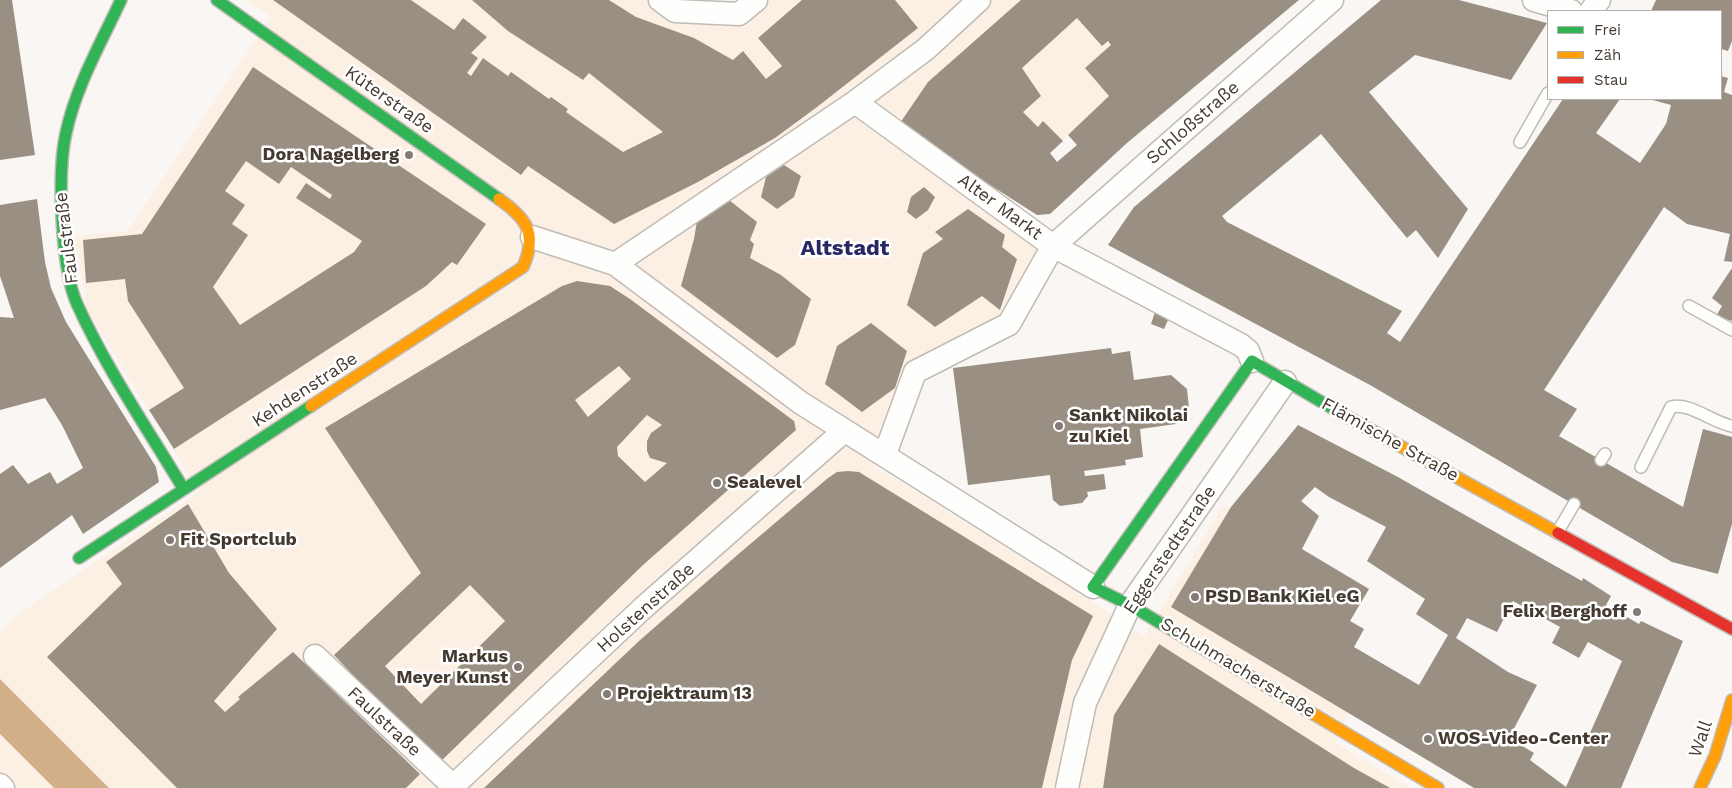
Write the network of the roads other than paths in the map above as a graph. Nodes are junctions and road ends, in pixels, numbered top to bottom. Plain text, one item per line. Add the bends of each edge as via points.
1 (120, 0) edge
2 (217, 0) edge
3 (660, 0) edge
4 (756, 0) edge
5 (979, 0) edge
6 (1332, 0) edge
7 (1534, 0) edge
8 (1569, 10) edge
9 (1547, 95) edge
10 (855, 102) junction
11 (1520, 142) dead end
12 (532, 237) junction
13 (1053, 246) junction
14 (615, 264) junction
15 (1689, 306) dead end
16 (1732, 330) edge
17 (1252, 361) junction
18 (1285, 382) junction
19 (1732, 426) edge
20 (844, 431) junction
21 (885, 454) junction
22 (1642, 467) dead end
23 (184, 488) junction
24 (1574, 504) dead end
25 (1557, 533) junction
26 (79, 558) dead end
27 (1093, 587) junction
28 (1130, 604) junction
29 (1732, 629) edge
30 (315, 656) dead end
31 (1732, 700) edge
32 (0, 785) edge
33 (452, 787) edge
34 (3, 788) edge
35 (1068, 788) edge
36 (1438, 788) edge
37 (1700, 788) edge

1 - 23 street, Faulstraße via 81,87 66,132 60,177 69,280 77,304 108,362
2 - 12 street, Küterstraße via 519,213
3 - 4 street via 675,10 739,14
5 - 10 street via 926,49
6 - 13 street, Schloßstraße
7 - 8 street
9 - 11 lane
10 - 13 street, Alter Markt
10 - 14 street
12 - 14 street
12 - 23 street, Kehdenstraße via 530,253 523,266
13 - 17 street, Flämische Straße via 1241,345 1248,350
13 - 21 street, Alter Markt via 1009,324 915,372
14 - 20 street
15 - 16 lane
17 - 18 street, Flämische Straße
17 - 27 street
18 - 25 street, Flämische Straße
18 - 28 street, Eggerstedtstraße
19 - 22 lane via 1679,405 1671,407
20 - 21 street
20 - 33 street, Holstenstraße via 643,608
21 - 27 street, Schuhmacherstraße
23 - 26 street, Kehdenstraße
24 - 25 lane
25 - 29 street, Flämische Straße
27 - 28 street, Schuhmacherstraße
28 - 35 street, Eggerstedtstraße via 1085,703
28 - 36 street, Schuhmacherstraße
30 - 33 street, Faulstraße
31 - 37 street, Wall via 1715,756
32 - 34 street

